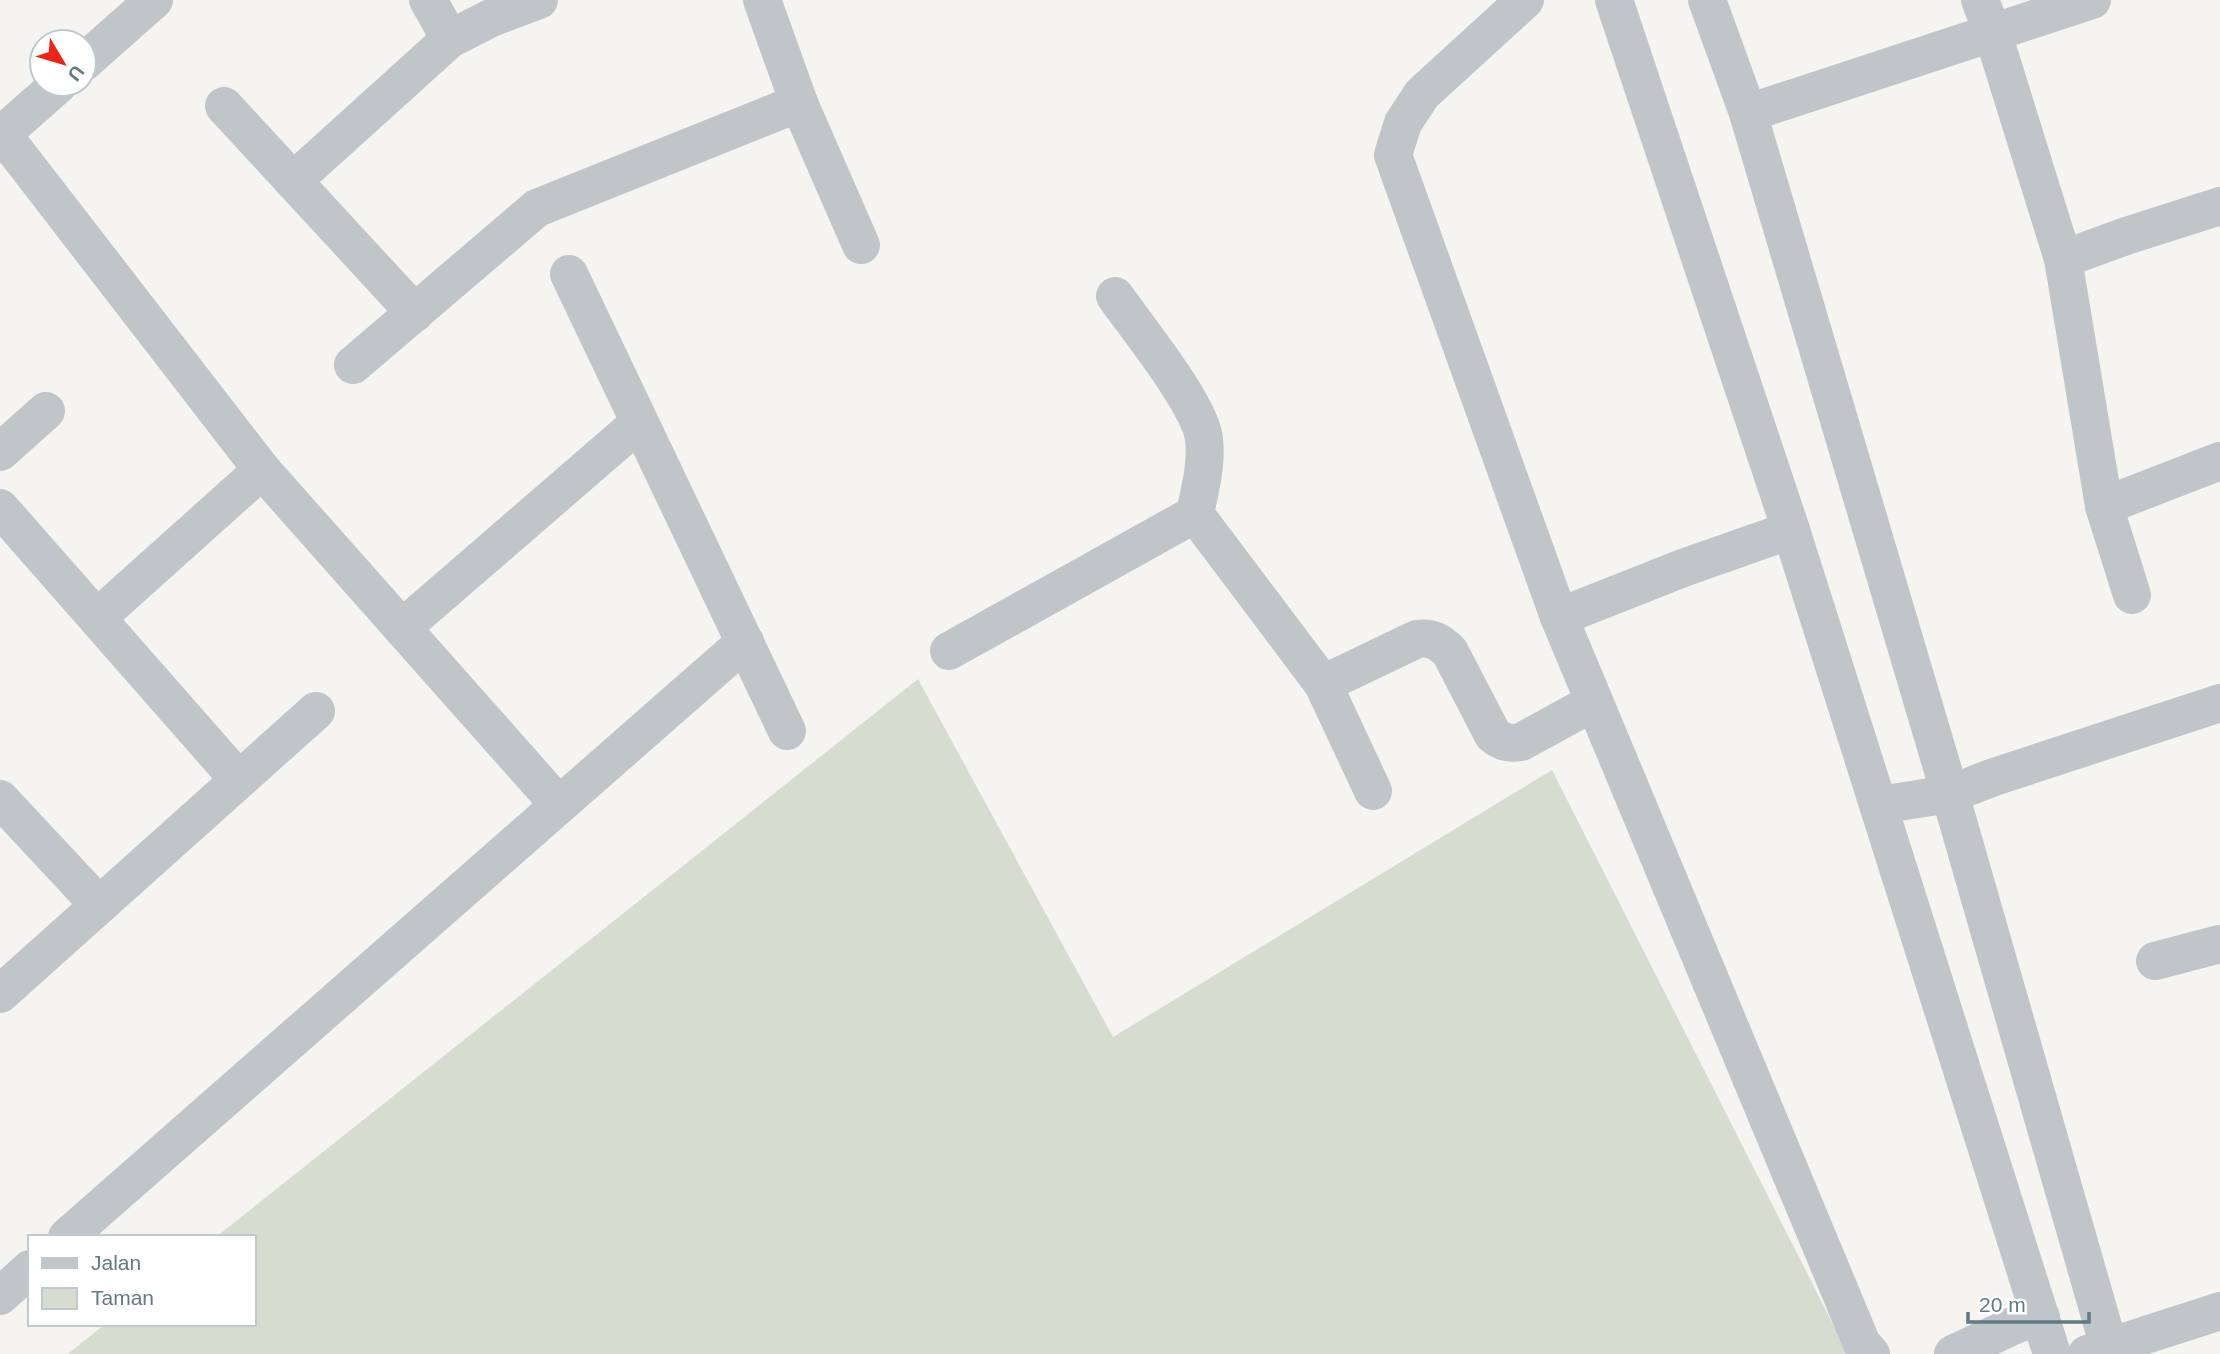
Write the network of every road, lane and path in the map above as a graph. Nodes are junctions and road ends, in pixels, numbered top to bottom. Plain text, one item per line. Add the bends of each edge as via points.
1 (154, 0) edge
2 (428, 0) edge
3 (539, 0) edge
4 (762, 0) edge
5 (1525, 0) edge
6 (1614, 0) edge
7 (1707, 0) edge
8 (2092, 0) edge
9 (486, 9) edge
10 (1986, 17) edge
11 (450, 39) junction
12 (98, 50) edge
13 (43, 98) edge
14 (799, 103) junction
15 (224, 106) dead end
16 (1748, 113) junction
17 (0, 135) edge
18 (293, 181) junction
19 (2220, 206) edge
20 (861, 245) dead end
21 (2063, 259) junction
22 (569, 274) dead end
23 (1115, 296) dead end
24 (415, 313) junction
25 (354, 365) dead end
26 (46, 411) dead end
27 (639, 423) junction
28 (0, 452) edge
29 (2220, 461) edge
30 (262, 470) junction
31 (2105, 506) junction
32 (0, 508) edge
33 (1195, 514) junction
34 (1791, 530) junction
35 (2132, 595) dead end
36 (1559, 617) junction
37 (97, 618) junction
38 (402, 628) junction
39 (745, 642) junction
40 (949, 651) dead end
41 (1323, 684) junction
42 (1594, 702) junction
43 (2220, 703) edge
44 (316, 711) dead end
45 (787, 731) dead end
46 (239, 780) junction
47 (1373, 791) dead end
48 (1950, 794) junction
49 (0, 799) edge
50 (559, 805) junction
51 (1879, 805) junction
52 (99, 905) junction
53 (2220, 944) edge
54 (2155, 961) dead end
55 (0, 994) edge
56 (69, 1235) edge
57 (28, 1271) edge
58 (0, 1296) edge
59 (2220, 1311) edge
60 (2041, 1317) junction
61 (2102, 1352) edge
62 (1871, 1354) edge
63 (1953, 1354) edge
64 (2052, 1354) edge

1 - 12 street
2 - 11 street
3 - 9 street
4 - 14 street
5 - 36 street via 1422,94 1403,123 1393,155
6 - 34 street
7 - 16 street
8 - 10 street
9 - 11 street
10 - 16 street
10 - 21 street
11 - 18 street
13 - 17 street
14 - 20 street
14 - 24 street via 537,208
15 - 18 street
16 - 48 street
17 - 30 street
18 - 24 street
19 - 21 street
21 - 31 street
22 - 27 street
23 - 33 street via 1188,400 1204,435 1205,464
24 - 25 street
26 - 28 street
27 - 38 street
27 - 39 street
29 - 31 street
30 - 37 street
30 - 38 street
31 - 35 street
32 - 37 street
33 - 40 street
33 - 41 street
34 - 36 street
34 - 51 street
36 - 42 street
37 - 46 street
38 - 50 street
39 - 45 street
39 - 50 street
41 - 42 street via 1427,638 1450,652 1493,735 1501,741 1521,742
41 - 47 street
42 - 62 street via 1863,1345
43 - 48 street
44 - 46 street
46 - 52 street
48 - 51 street
48 - 61 street
49 - 52 street
50 - 56 street
51 - 60 street
52 - 55 street
53 - 54 street
57 - 58 street
59 - 61 street
60 - 63 street
60 - 64 street

